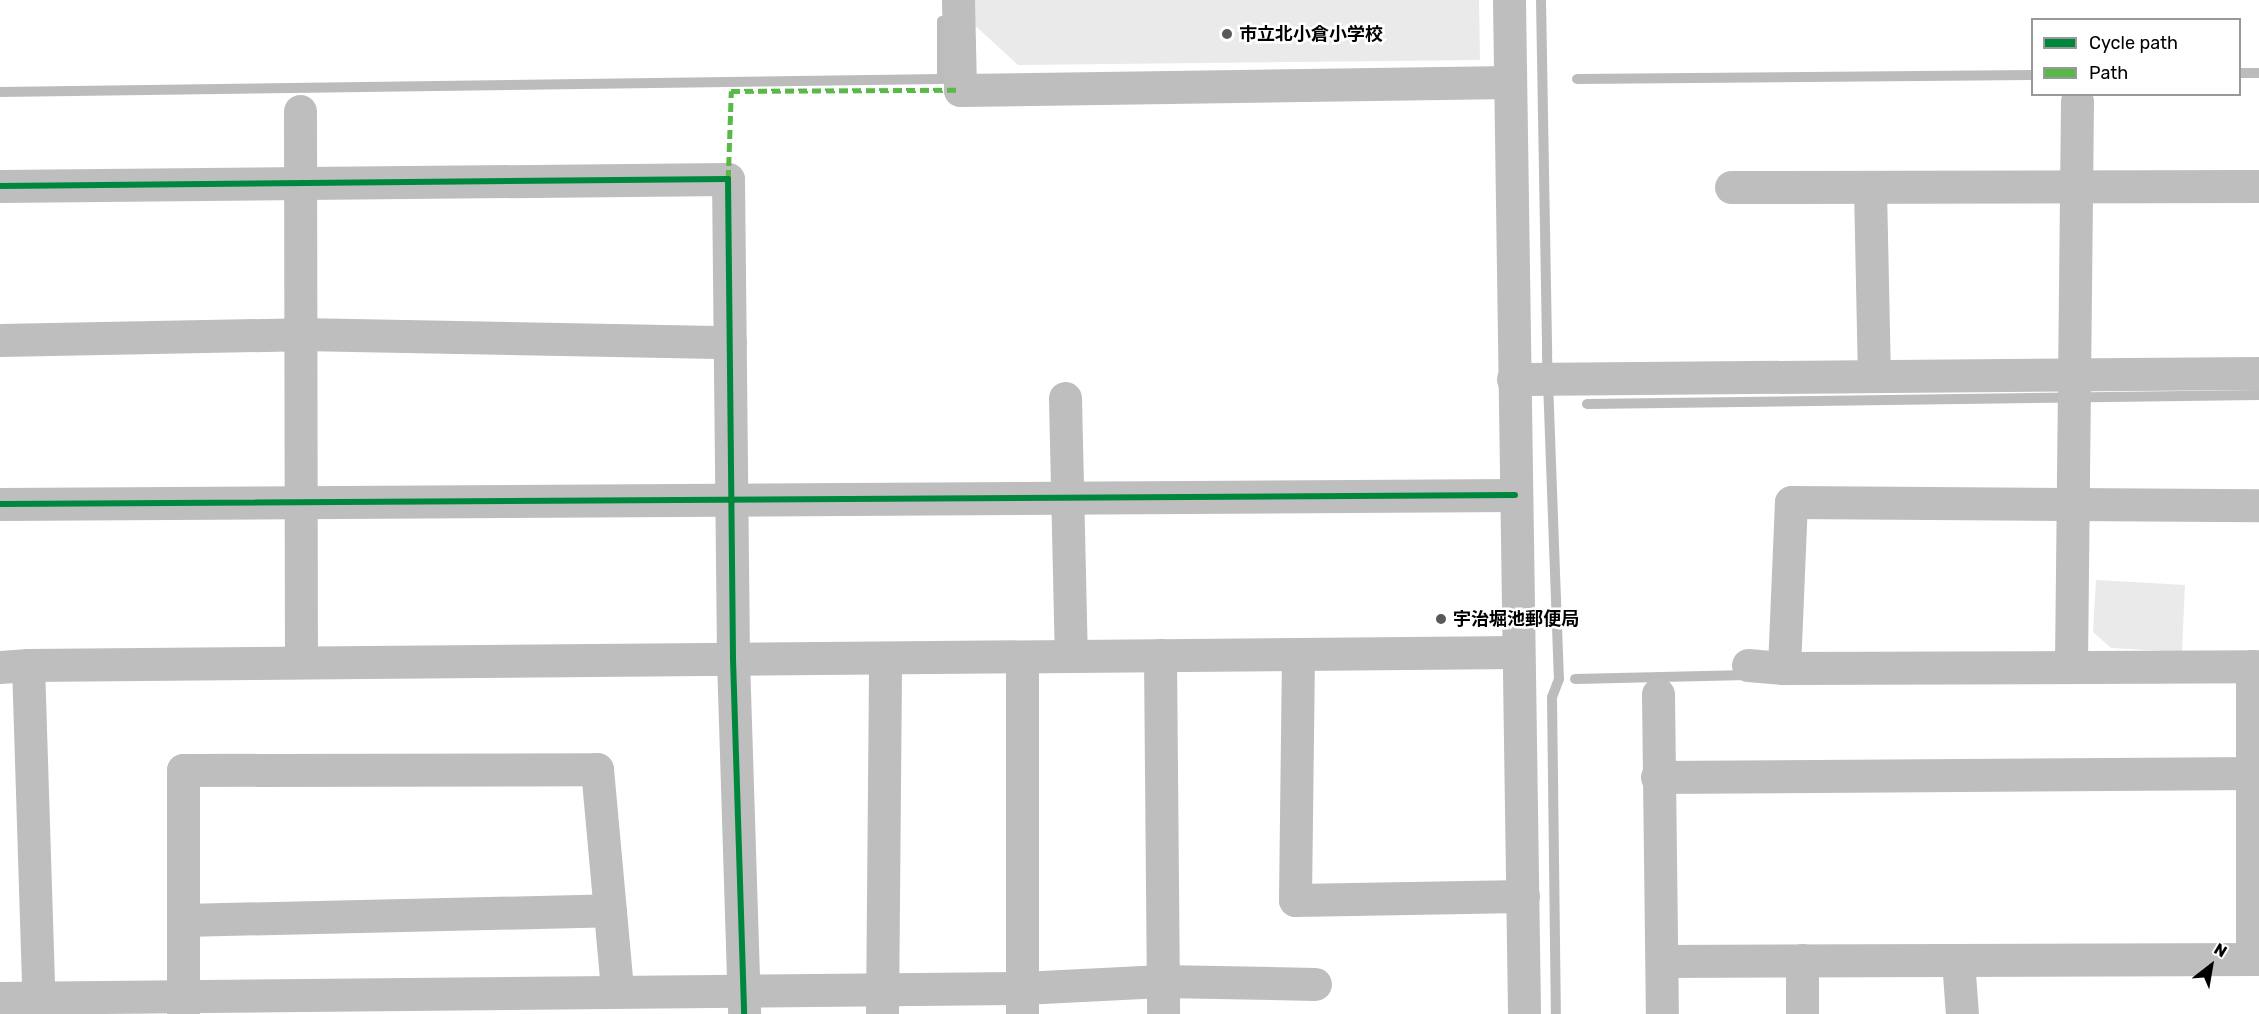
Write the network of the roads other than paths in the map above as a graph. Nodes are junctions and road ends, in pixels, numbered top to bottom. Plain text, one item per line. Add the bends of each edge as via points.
1 (958, 0) edge
2 (1509, 0) edge
3 (1510, 82) junction
4 (2078, 101) dead end
5 (300, 111) dead end
6 (300, 183) junction
7 (0, 186) edge
8 (2078, 186) junction
9 (2259, 186) edge
10 (1731, 187) dead end
11 (1870, 188) junction
12 (300, 334) junction
13 (0, 340) edge
14 (730, 342) junction
15 (2259, 373) edge
16 (1874, 374) junction
17 (2072, 374) junction
18 (1519, 379) junction
19 (1065, 398) dead end
20 (1515, 495) junction
21 (1070, 498) junction
22 (731, 501) junction
23 (301, 503) junction
24 (0, 504) edge
25 (2072, 504) junction
26 (2259, 505) edge
27 (1518, 652) junction
28 (1298, 654) junction
29 (1160, 655) junction
30 (1071, 656) junction
31 (1022, 657) junction
32 (885, 658) junction
33 (733, 659) junction
34 (301, 661) junction
35 (1749, 665) dead end
36 (2071, 665) junction
37 (14, 666) edge
38 (2255, 666) edge
39 (1784, 668) junction
40 (1658, 694) dead end
41 (2255, 773) edge
42 (1657, 777) junction
43 (1522, 896) junction
44 (610, 910) junction
45 (183, 920) junction
46 (2256, 959) edge
47 (1802, 960) junction
48 (1958, 960) junction
49 (1662, 961) junction
50 (1162, 981) junction
51 (1315, 984) dead end
52 (0, 998) edge
53 (601, 998) edge
54 (744, 1001) edge
55 (883, 1001) edge
56 (1022, 1001) edge
57 (459, 1003) edge
58 (325, 1004) edge
59 (183, 1005) edge
60 (39, 1006) edge
61 (1163, 1014) edge
62 (1524, 1014) edge
63 (1662, 1014) edge
64 (1802, 1014) edge
65 (1962, 1014) edge

1 - 3 street via 960,90
2 - 3 street
3 - 18 street
4 - 8 street
5 - 6 street
6 - 7 street
6 - 12 street
6 - 14 street via 728,179
8 - 9 street
8 - 11 street
8 - 17 street
10 - 11 street
11 - 16 street
12 - 13 street
12 - 14 street
12 - 23 street
14 - 22 street
15 - 17 street
16 - 17 street
16 - 18 street
17 - 25 street
18 - 20 street
19 - 21 street
20 - 21 street
20 - 27 street
21 - 22 street
21 - 30 street
22 - 23 street
22 - 33 street
23 - 24 street
23 - 34 street
25 - 26 street
25 - 36 street
25 - 39 street via 1791,502
27 - 28 street
27 - 43 street
28 - 29 street
28 - 43 street via 1295,900
29 - 30 street
29 - 50 street
30 - 31 street
31 - 32 street
31 - 56 street
32 - 33 street
32 - 55 street
33 - 34 street
33 - 54 street
34 - 37 street
35 - 39 street
36 - 38 street
36 - 39 street
37 - 60 street
38 - 41 street
40 - 42 street
41 - 42 street
41 - 46 street
42 - 49 street
43 - 62 street
44 - 45 street
44 - 45 street via 597,769 183,770
44 - 53 street
45 - 59 street
46 - 48 street
47 - 48 street
47 - 49 street
47 - 64 street
48 - 65 street
49 - 63 street
50 - 51 street
50 - 56 street
50 - 61 street
52 - 60 street
53 - 54 street
53 - 57 street
54 - 55 street
55 - 56 street
57 - 58 street
58 - 59 street
59 - 60 street

